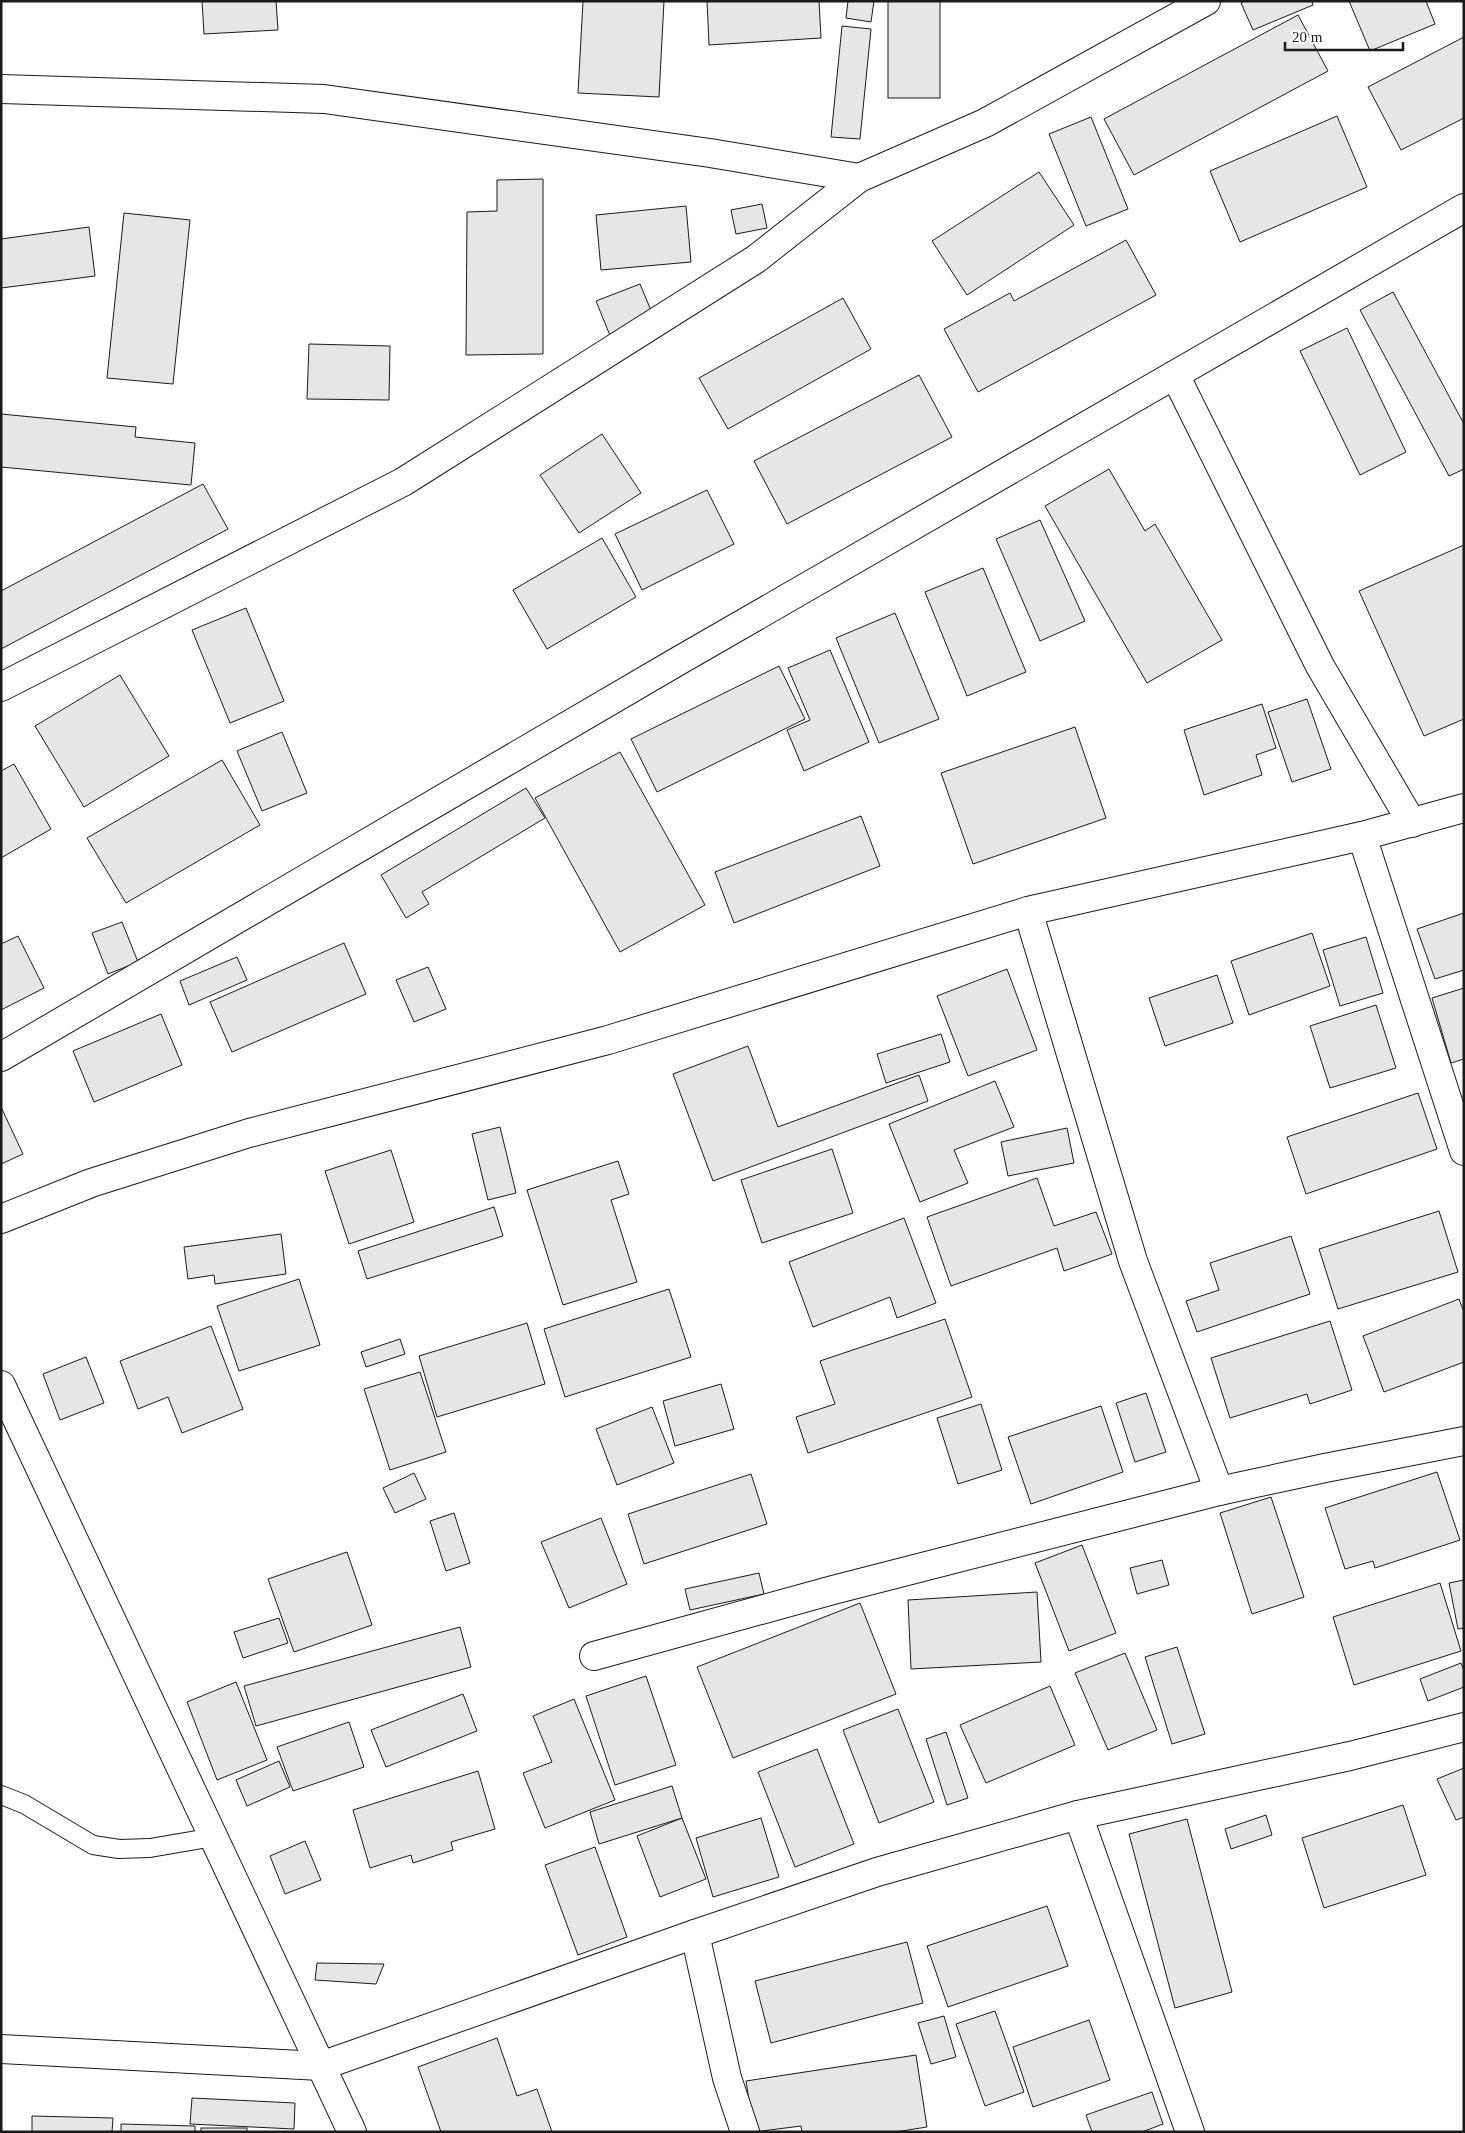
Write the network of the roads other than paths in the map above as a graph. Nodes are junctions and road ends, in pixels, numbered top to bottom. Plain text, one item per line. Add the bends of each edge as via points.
1 (1206, 1) edge
2 (1, 89) edge
3 (859, 178) junction
4 (1464, 208) edge
5 (1175, 375) junction
6 (1, 687) edge
7 (1464, 808) edge
8 (1412, 823) junction
9 (1362, 836) junction
10 (1028, 911) junction
11 (1, 1057) edge
12 (1464, 1151) edge
13 (1, 1219) edge
14 (1, 1385) edge
15 (1464, 1441) edge
16 (1219, 1491) junction
17 (594, 1656) dead end
18 (1464, 1727) edge
19 (1, 1795) edge
20 (1078, 1815) junction
21 (214, 1837) junction
22 (695, 1934) junction
23 (1, 2049) edge
24 (321, 2066) junction
25 (352, 2132) edge
26 (745, 2132) edge
27 (1190, 2132) edge

1 - 3 street via 985,123
2 - 3 street via 324,98 710,153
3 - 6 street via 756,259 404,482
4 - 5 street
5 - 8 street via 1320,666
5 - 11 street
7 - 8 street
8 - 9 street
9 - 10 street
9 - 12 street
10 - 13 street via 608,1040 250,1133 91,1184
10 - 16 street via 1133,1261
14 - 21 street
15 - 16 street
16 - 17 street via 833,1590
18 - 20 street via 1350,1756
19 - 21 lane via 24,1804 93,1845 150,1848
20 - 22 street via 877,1872
20 - 27 street
21 - 24 street
22 - 24 street
22 - 26 street via 727,2078
23 - 24 street
24 - 25 street

